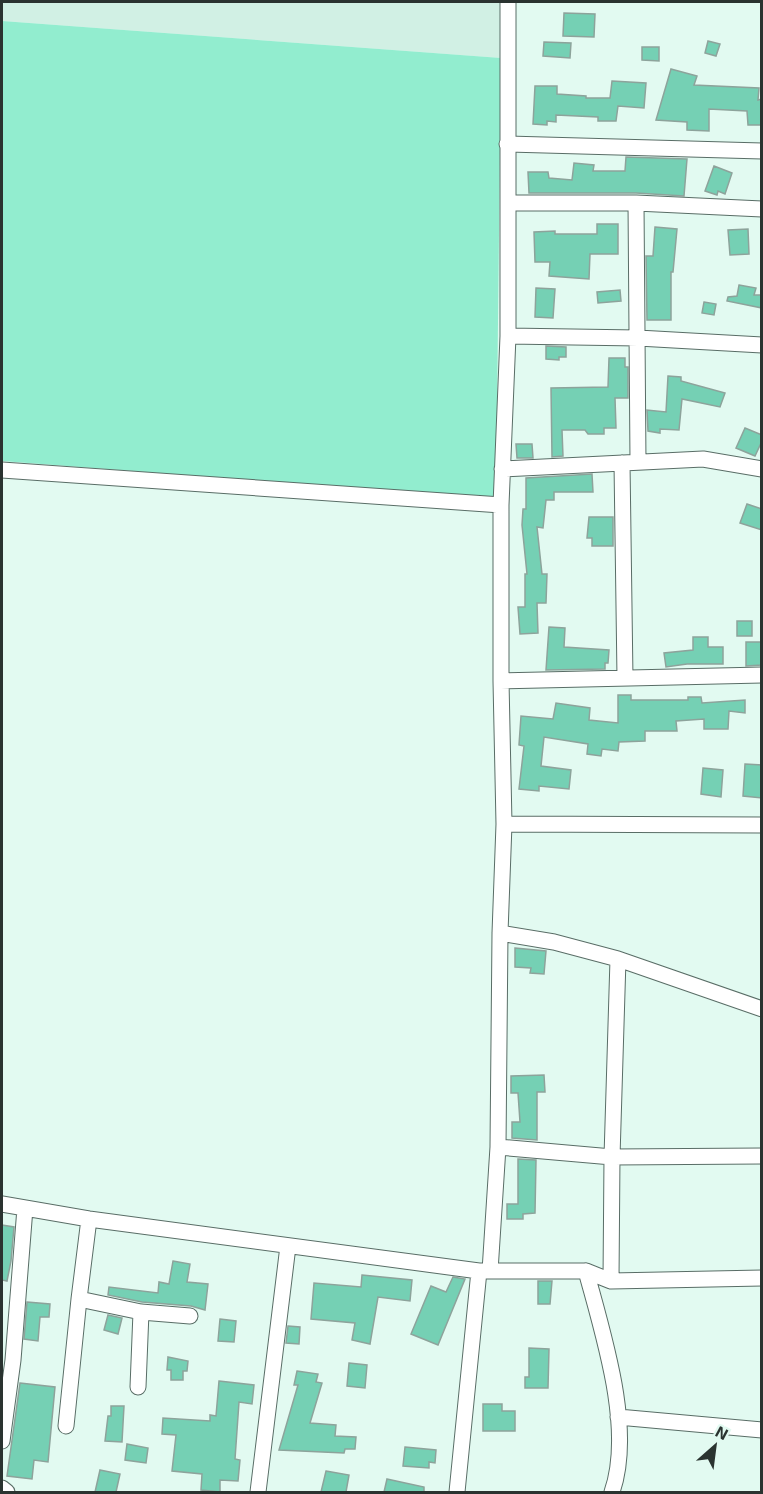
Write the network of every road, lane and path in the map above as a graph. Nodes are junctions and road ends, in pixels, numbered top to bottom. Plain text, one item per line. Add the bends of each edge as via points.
1 (508, 2) edge
2 (507, 144) junction
3 (762, 150) edge
4 (509, 203) junction
5 (636, 203) junction
6 (762, 209) edge
7 (508, 336) junction
8 (638, 338) junction
9 (762, 345) edge
10 (638, 462) junction
11 (622, 463) junction
12 (502, 469) junction
13 (762, 469) edge
14 (2, 470) edge
15 (501, 505) junction
16 (762, 675) edge
17 (625, 678) junction
18 (501, 681) junction
19 (504, 824) junction
20 (762, 825) edge
21 (500, 933) junction
22 (618, 959) junction
23 (762, 1009) edge
24 (498, 1147) junction
25 (762, 1156) edge
26 (612, 1157) junction
27 (2, 1204) edge
28 (25, 1208) junction
29 (89, 1219) junction
30 (288, 1246) junction
31 (484, 1271) junction
32 (586, 1271) junction
33 (762, 1278) edge
34 (612, 1281) junction
35 (79, 1299) junction
36 (141, 1312) junction
37 (190, 1316) dead end
38 (138, 1387) dead end
39 (618, 1417) junction
40 (66, 1426) dead end
41 (762, 1430) edge
42 (2, 1441) edge
43 (2, 1488) edge
44 (7, 1492) edge
45 (258, 1492) edge
46 (457, 1492) edge
47 (612, 1492) edge

1 - 2 street
2 - 3 street
2 - 4 street
4 - 5 street
4 - 7 street
5 - 6 street
5 - 8 street
7 - 8 street
7 - 12 street
8 - 9 street
8 - 10 street
10 - 11 street
10 - 13 street via 703,459
11 - 12 street
11 - 17 street
12 - 15 street
14 - 15 street
15 - 18 street
16 - 17 street
17 - 18 street
18 - 19 street
19 - 20 street
19 - 21 street
21 - 22 street
21 - 24 street
22 - 23 street
22 - 26 street
24 - 26 street
24 - 31 street
25 - 26 street
26 - 34 street
27 - 28 street
28 - 29 street
28 - 42 street
29 - 30 street
29 - 35 street
30 - 31 street
30 - 45 street
31 - 32 street
31 - 46 street
32 - 34 street
32 - 39 street via 608,1355
33 - 34 street
35 - 36 street
35 - 40 street
36 - 37 street
36 - 38 street
39 - 41 street
39 - 47 street via 618,1474
43 - 44 street

